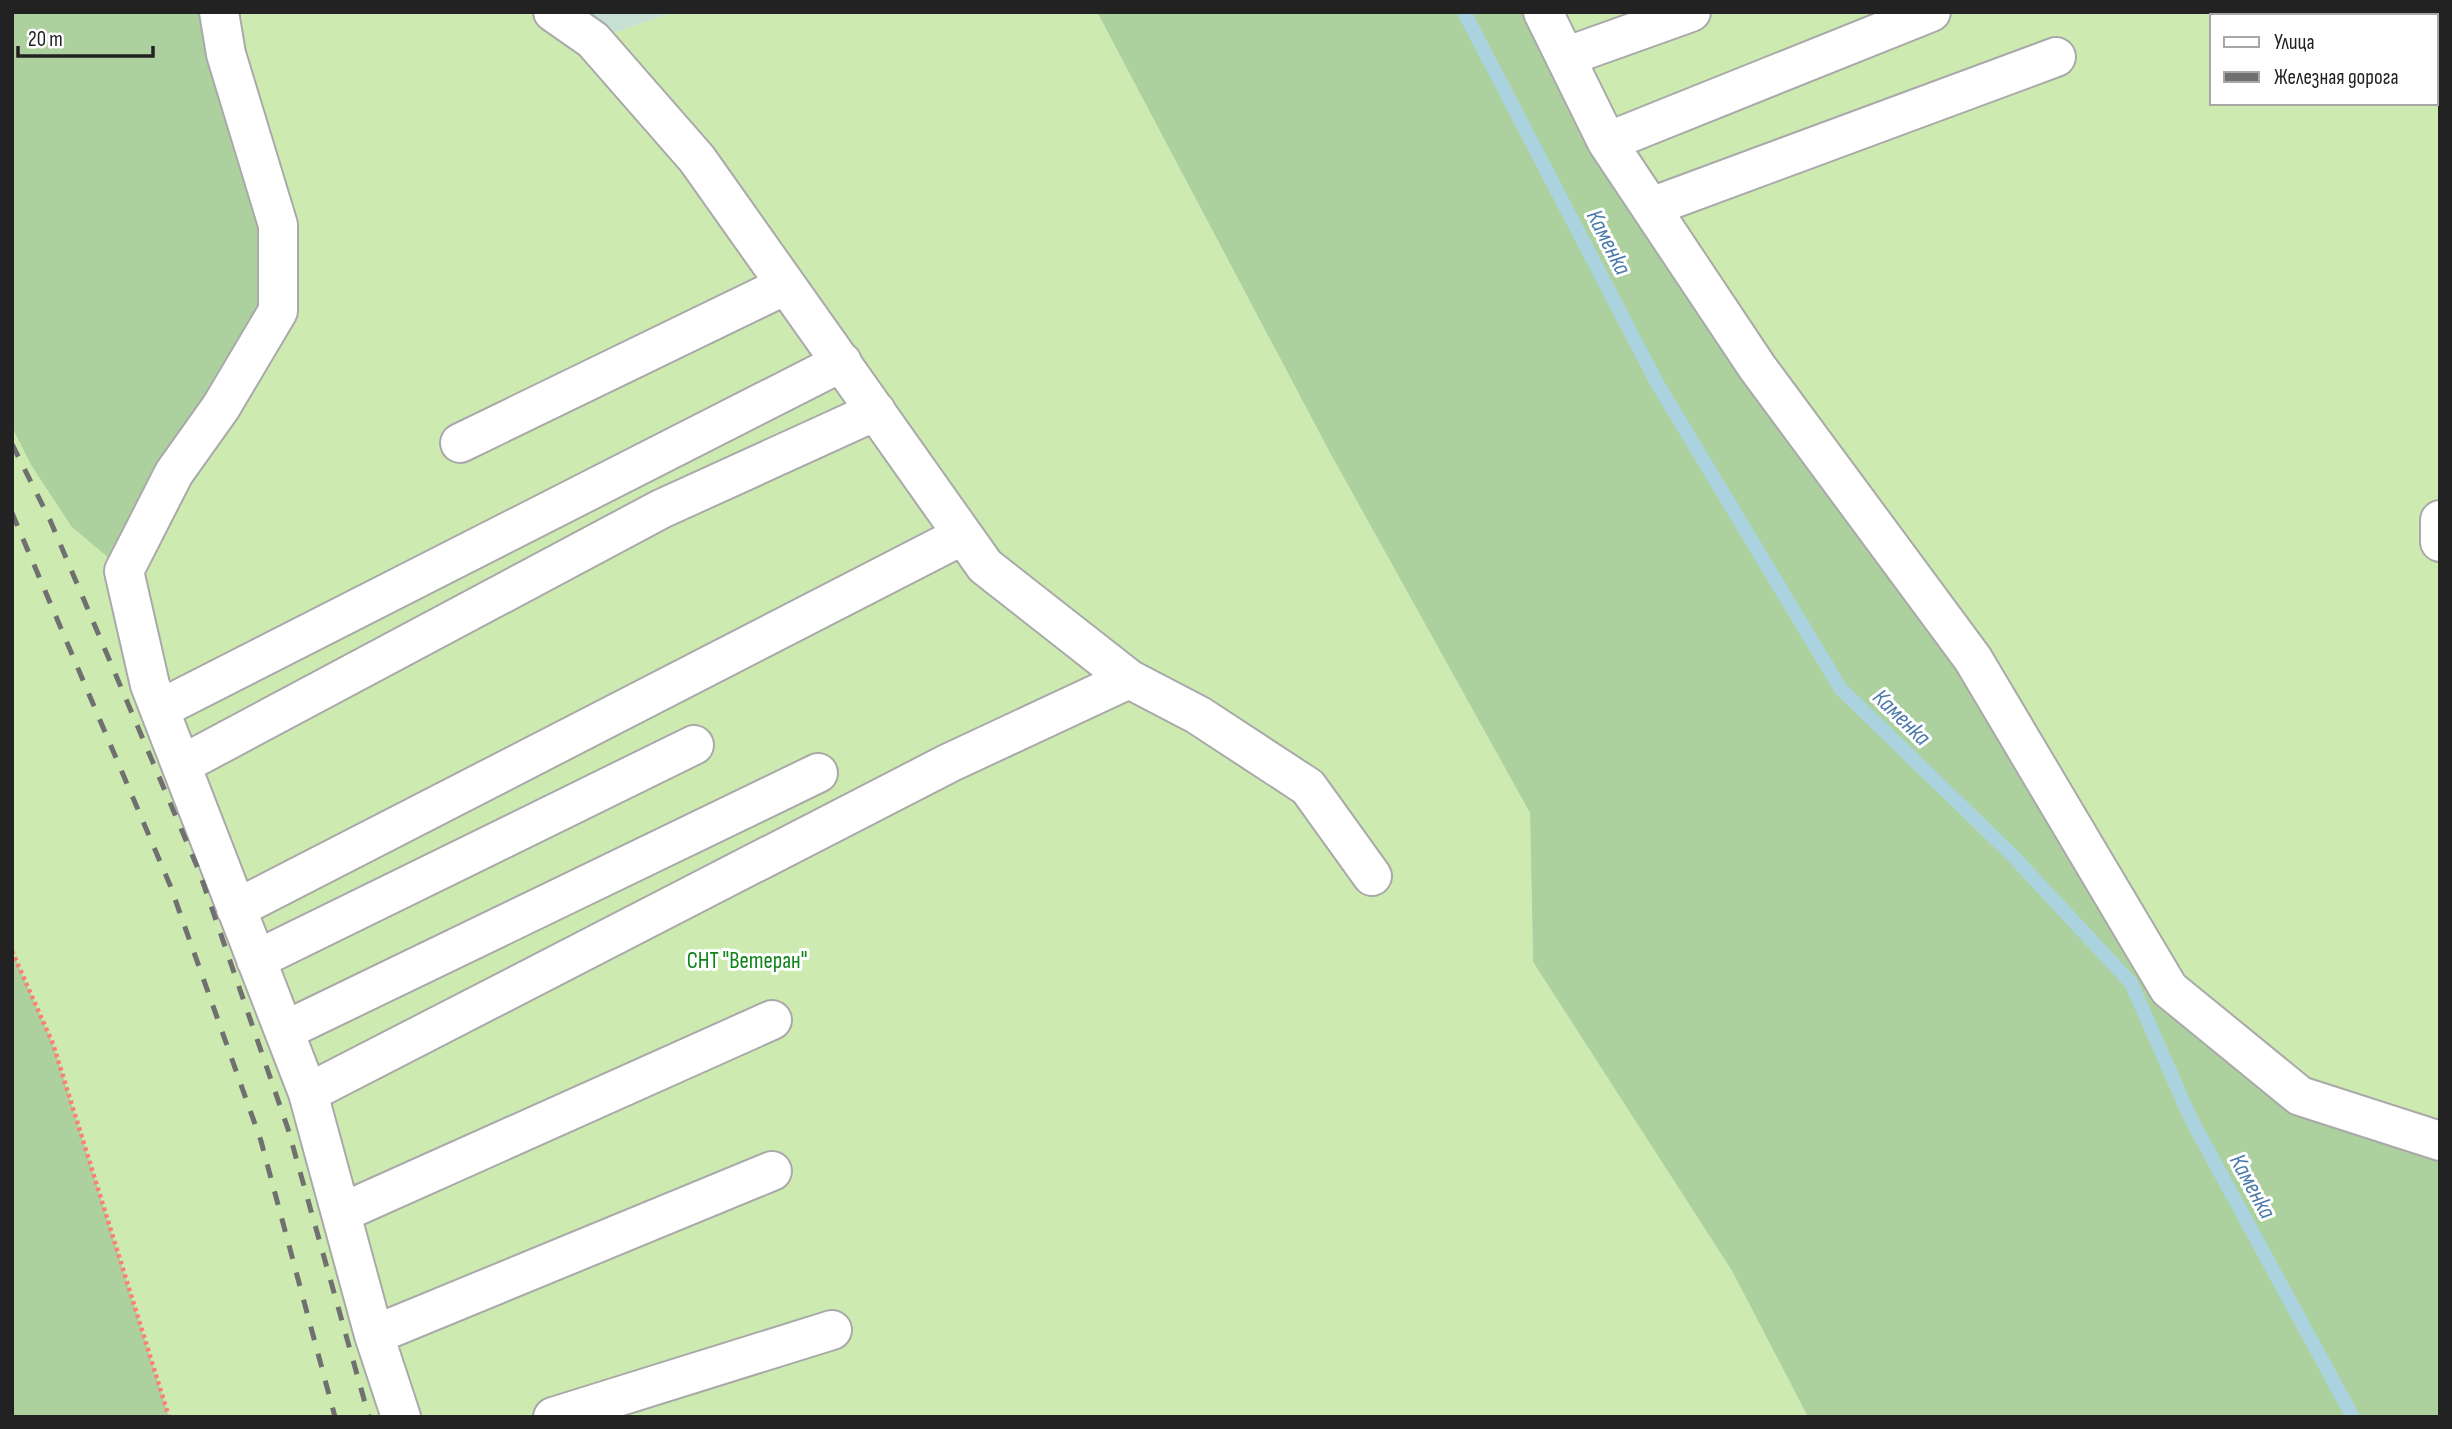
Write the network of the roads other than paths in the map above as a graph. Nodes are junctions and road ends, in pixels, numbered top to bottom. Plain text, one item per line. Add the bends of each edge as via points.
1 (219, 12) edge
2 (553, 12) edge
3 (1543, 12) edge
4 (1690, 12) edge
5 (1931, 12) edge
6 (1565, 57) junction
7 (2056, 57) dead end
8 (1607, 142) junction
9 (1651, 207) junction
10 (786, 285) junction
11 (842, 362) junction
12 (876, 411) junction
13 (460, 443) dead end
14 (2440, 520) edge
15 (963, 535) junction
16 (2440, 542) edge
17 (1129, 679) junction
18 (160, 709) junction
19 (694, 745) dead end
20 (181, 765) junction
21 (818, 773) dead end
22 (1372, 876) dead end
23 (236, 909) junction
24 (256, 960) junction
25 (772, 1020) dead end
26 (284, 1031) junction
27 (308, 1093) junction
28 (2440, 1141) edge
29 (772, 1171) dead end
30 (341, 1213) junction
31 (832, 1330) dead end
32 (374, 1335) junction
33 (401, 1417) edge
34 (552, 1417) edge

1 - 18 street via 226,54 278,225 278,311 221,407 174,473 124,571 150,685
2 - 10 street via 593,40 697,159
3 - 6 street
4 - 6 street
5 - 8 street
6 - 8 street
7 - 9 street
8 - 9 street
9 - 28 street via 1757,367 1973,659 2169,989 2300,1096
10 - 11 street
10 - 13 street
11 - 12 street
11 - 18 street
12 - 15 street
12 - 20 street via 661,509
14 - 16 street
15 - 17 street via 985,566
15 - 23 street
17 - 22 street via 1198,715 1308,787
17 - 27 street via 949,764
18 - 20 street
19 - 24 street
20 - 23 street
21 - 26 street
23 - 24 street
24 - 26 street
25 - 30 street
26 - 27 street
27 - 30 street
29 - 32 street
30 - 32 street
31 - 34 street
32 - 33 street

